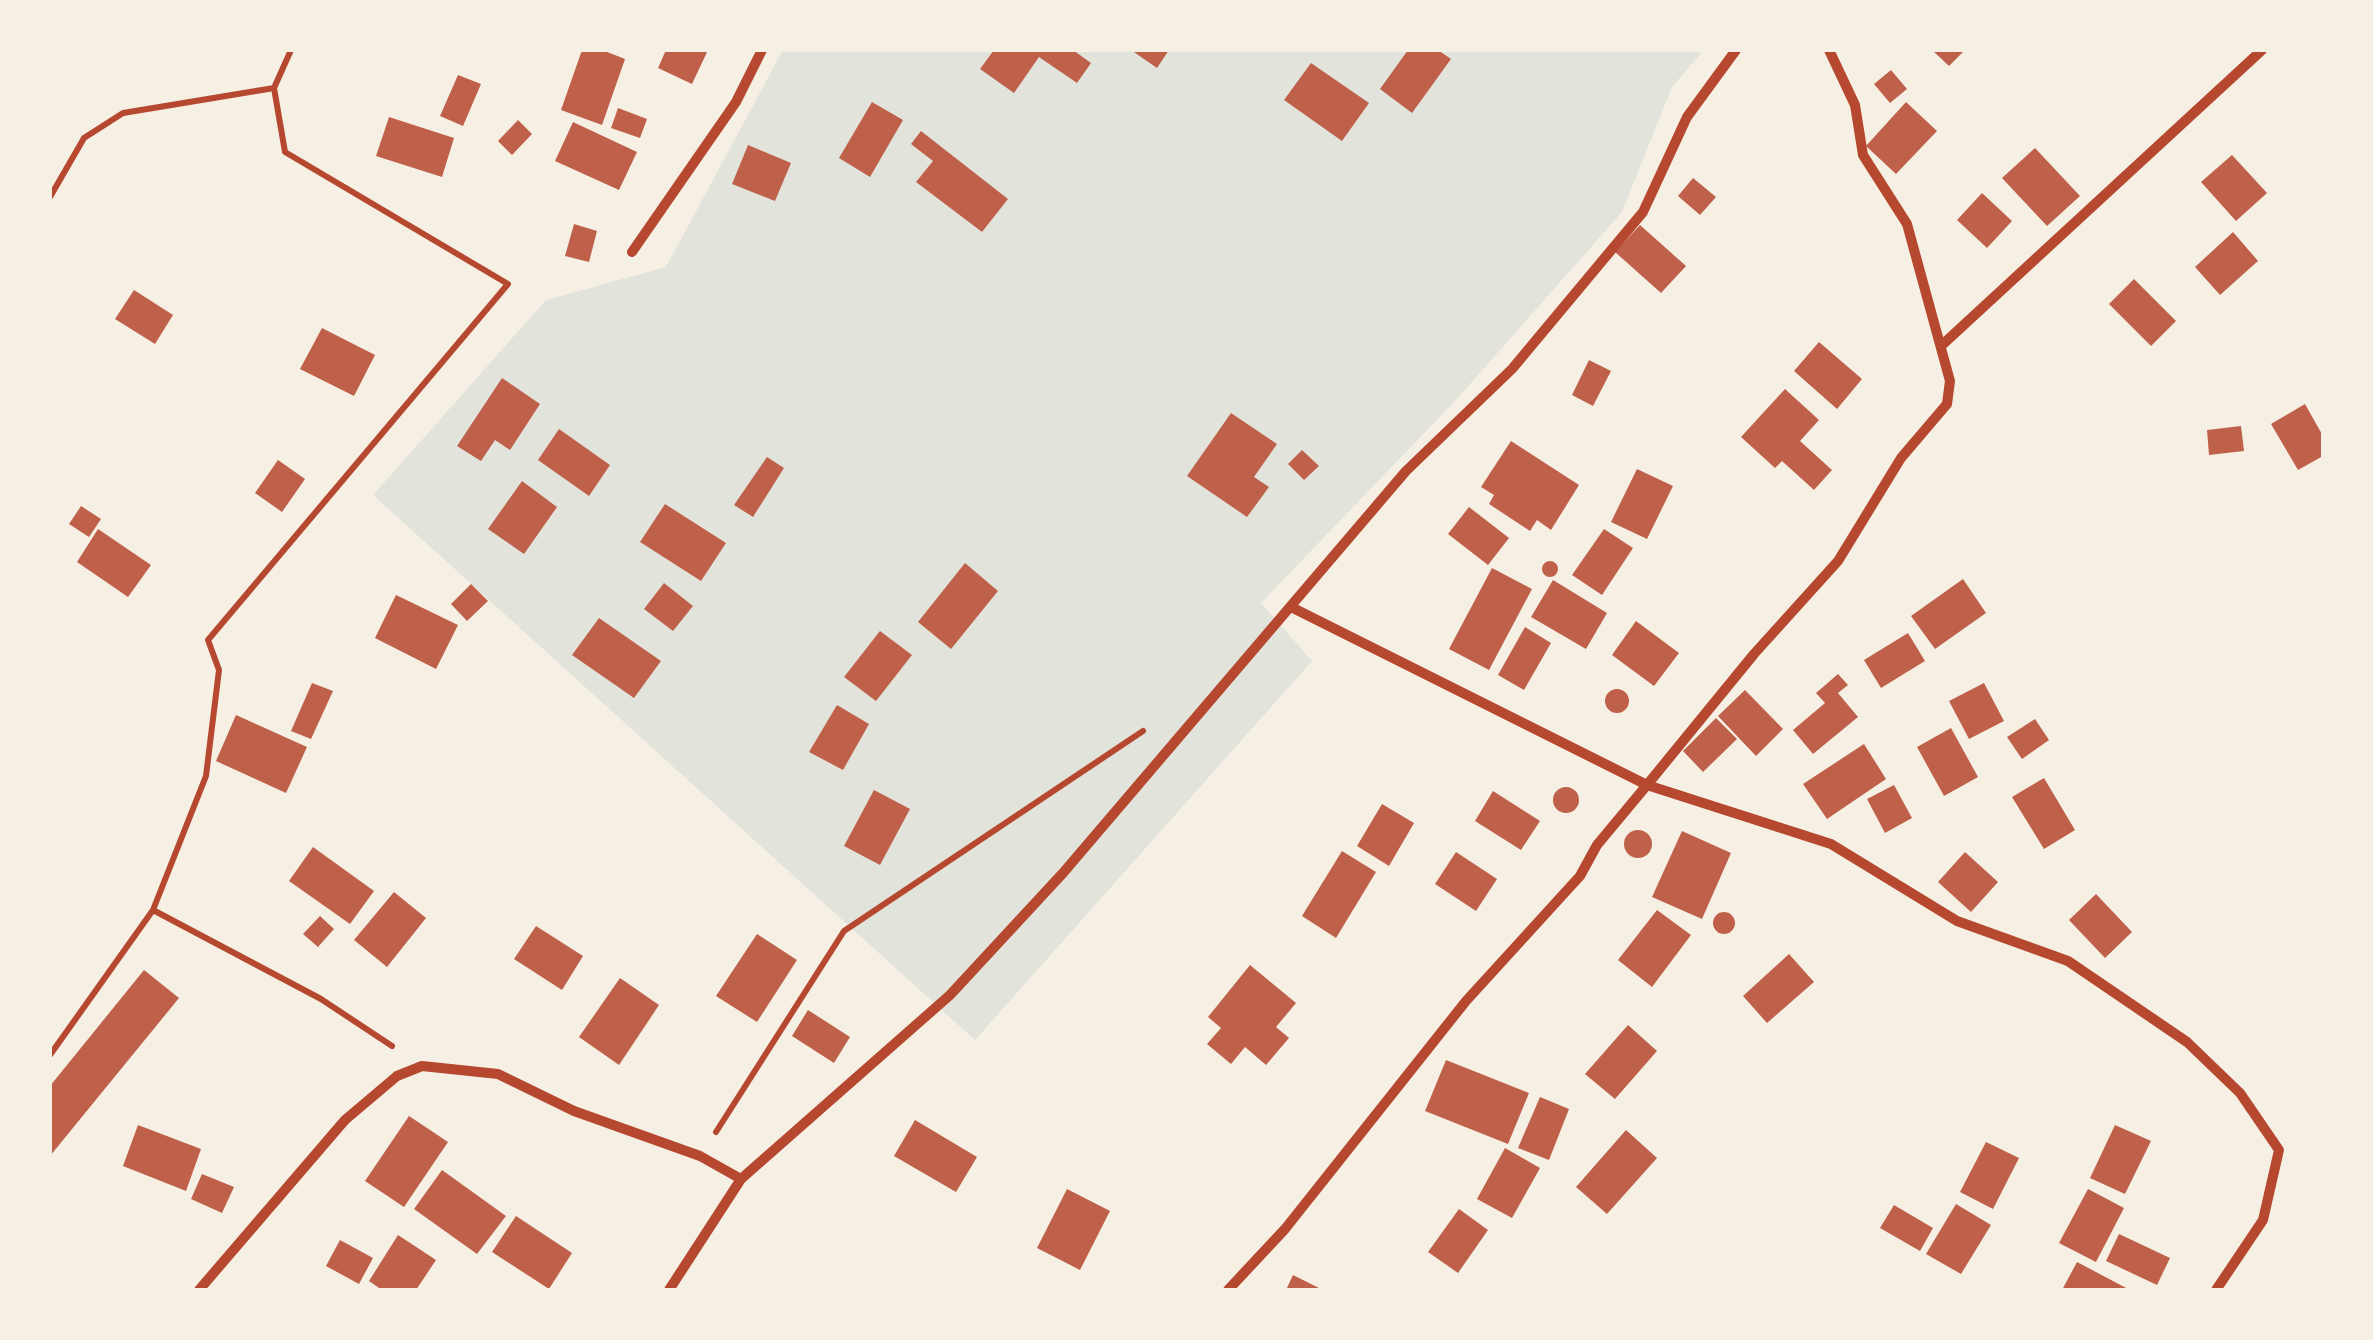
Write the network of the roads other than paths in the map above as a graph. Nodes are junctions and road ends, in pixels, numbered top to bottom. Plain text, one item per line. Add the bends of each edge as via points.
1 (762, 50) edge
2 (1736, 50) edge
3 (1828, 50) edge
4 (2262, 50) edge
5 (632, 252) dead end
6 (1941, 346) junction
7 (1291, 607) junction
8 (1647, 785) junction
9 (742, 1178) junction
10 (199, 1290) edge
11 (669, 1290) edge
12 (1228, 1290) edge
13 (2216, 1290) edge

1 - 5 street via 736,102
2 - 7 street via 1686,117 1643,212 1512,369 1406,471
3 - 6 street via 1855,105 1863,155 1907,224
4 - 6 street
6 - 8 street via 1950,380 1947,404 1901,458 1838,561
7 - 8 street
7 - 9 street via 1063,874 950,995
8 - 12 street via 1596,845 1580,876 1466,1001 1285,1230
8 - 13 street via 1832,844 1958,921 2068,960 2187,1042 2240,1093 2279,1150 2263,1220
9 - 10 street via 498,1074 422,1066 396,1076 346,1120
9 - 11 street

